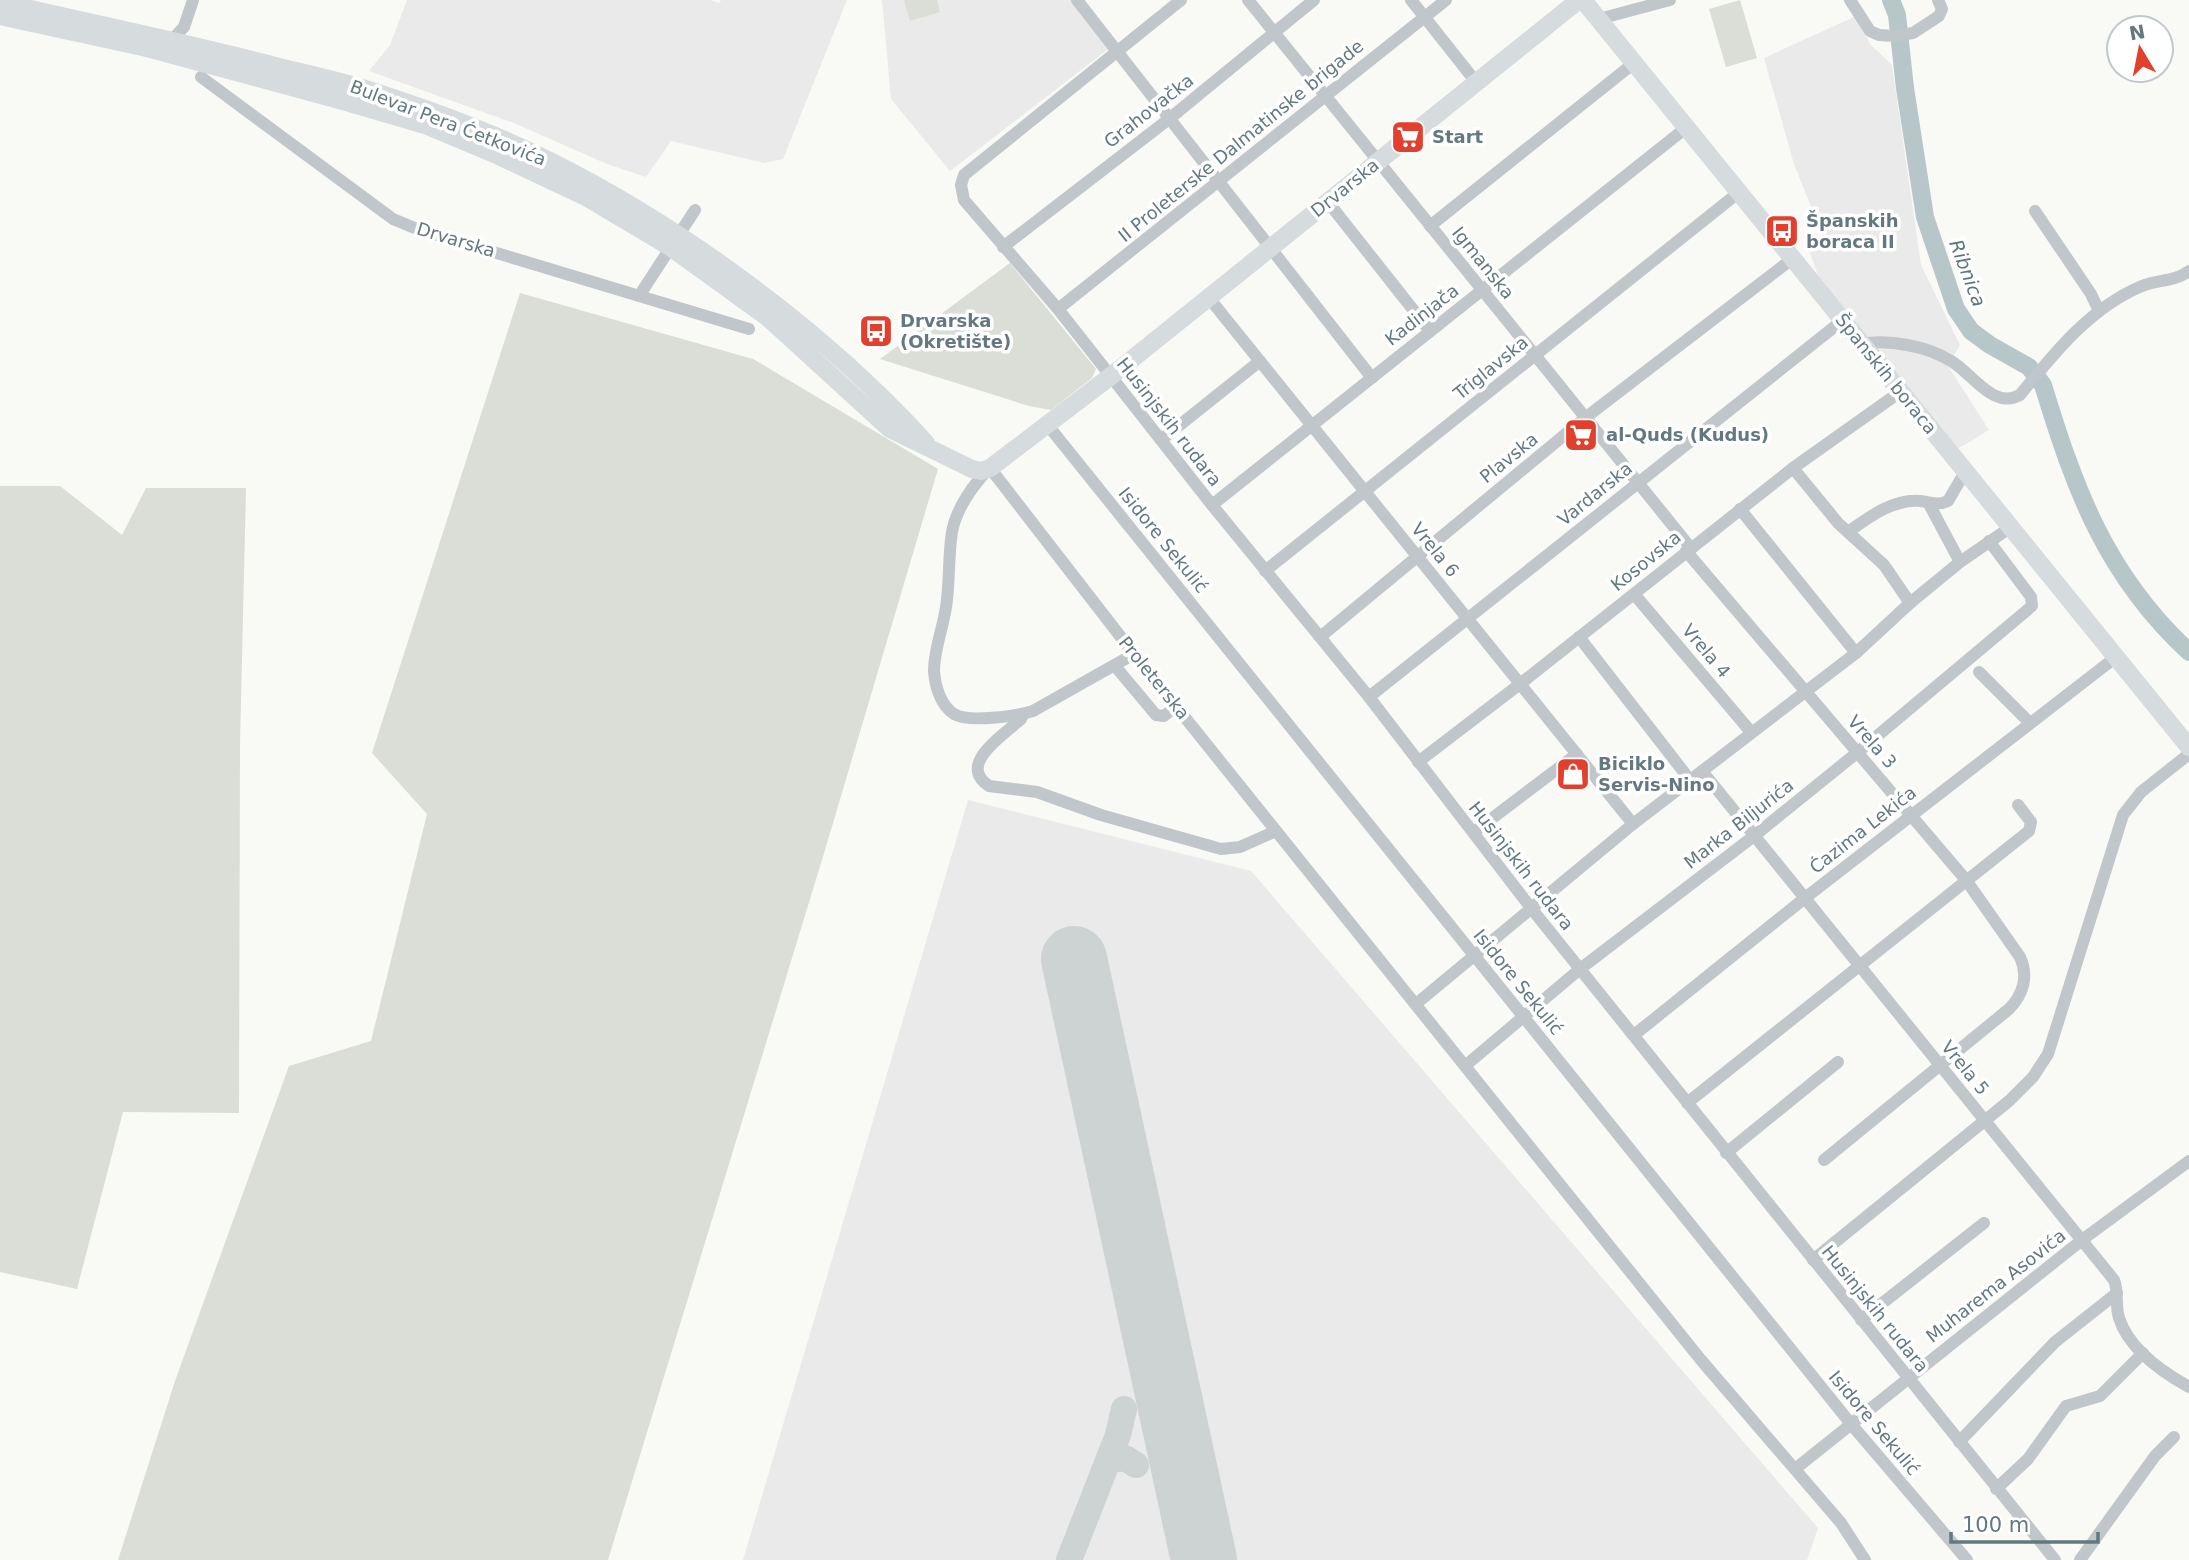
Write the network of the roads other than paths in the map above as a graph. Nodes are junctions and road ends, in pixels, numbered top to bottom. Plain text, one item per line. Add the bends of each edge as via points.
1 (192, 0) edge
2 (1077, 0) edge
3 (1181, 0) edge
4 (1248, 0) edge
5 (1314, 0) edge
6 (1410, 0) edge
7 (1446, 0) edge
8 (1581, 0) edge
9 (1670, 0) edge
10 (1850, 0) edge
11 (1938, 0) edge
12 (0, 2) edge
13 (0, 16) edge
14 (1424, 17) junction
15 (1599, 19) junction
16 (1274, 32) junction
17 (172, 41) junction
18 (148, 42) junction
19 (1116, 51) junction
20 (1634, 64) junction
21 (201, 77) dead end
22 (1476, 82) junction
23 (1326, 96) junction
24 (1169, 119) junction
25 (1687, 127) junction
26 (1378, 162) junction
27 (1218, 183) junction
28 (1738, 193) junction
29 (1328, 202) junction
30 (695, 210) dead end
31 (2035, 211) dead end
32 (1430, 226) junction
33 (674, 241) junction
34 (1003, 247) junction
35 (1269, 248) junction
36 (1792, 259) junction
37 (2189, 271) edge
38 (1482, 290) junction
39 (639, 296) junction
40 (1209, 298) junction
41 (1058, 309) junction
42 (2099, 311) junction
43 (1843, 320) junction
44 (749, 329) dead end
45 (1430, 331) junction
46 (1861, 344) junction
47 (1535, 355) junction
48 (1260, 361) junction
49 (1111, 376) junction
50 (1372, 378) junction
51 (1900, 391) junction
52 (1585, 418) junction
53 (1046, 423) junction
54 (1312, 426) junction
55 (1161, 440) junction
56 (990, 468) junction
57 (1793, 468) junction
58 (1965, 472) junction
59 (1636, 483) junction
60 (1365, 492) junction
61 (1929, 504) junction
62 (1212, 505) junction
63 (1740, 509) junction
64 (2011, 527) junction
65 (1848, 532) junction
66 (1989, 541) junction
67 (1688, 549) junction
68 (1417, 556) junction
69 (1961, 562) junction
70 (1265, 571) junction
71 (1634, 594) junction
72 (1910, 603) junction
73 (1468, 619) junction
74 (1579, 636) junction
75 (1320, 637) junction
76 (1856, 653) junction
77 (1134, 654) junction
78 (2116, 657) junction
79 (1115, 666) junction
80 (1979, 672) dead end
81 (1520, 684) junction
82 (1804, 691) junction
83 (1368, 697) junction
84 (1175, 706) junction
85 (1023, 714) junction
86 (2029, 722) junction
87 (1751, 732) junction
88 (2189, 747) edge
89 (1858, 752) junction
90 (1577, 754) junction
91 (2189, 754) edge
92 (1418, 762) junction
93 (1702, 771) junction
94 (1690, 780) junction
95 (2018, 805) dead end
96 (1911, 815) junction
97 (1633, 824) junction
98 (1276, 831) junction
99 (1474, 832) junction
100 (1754, 836) junction
101 (1966, 880) junction
102 (1805, 898) junction
103 (1531, 908) junction
104 (1475, 956) junction
105 (1860, 966) junction
106 (1580, 970) junction
107 (1416, 1004) junction
108 (1522, 1017) junction
109 (1634, 1035) junction
110 (1838, 1062) dead end
111 (1465, 1066) junction
112 (1941, 1066) junction
113 (1687, 1103) junction
114 (1984, 1120) junction
115 (1726, 1153) junction
116 (1824, 1160) dead end
117 (2189, 1161) edge
118 (1984, 1223) dead end
119 (2082, 1240) junction
120 (1813, 1260) junction
121 (2116, 1293) junction
122 (1861, 1320) junction
123 (2143, 1353) junction
124 (1908, 1379) junction
125 (2189, 1387) edge
126 (1851, 1424) junction
127 (2174, 1437) dead end
128 (1959, 1441) junction
129 (1795, 1469) junction
130 (1996, 1489) junction
131 (1864, 1560) edge
132 (1967, 1560) edge
133 (2055, 1560) edge
134 (2080, 1560) edge

1 - 17 street via 184,27
2 - 19 street
3 - 19 street
4 - 16 street, Igmanska
5 - 16 street, Grahovačka
6 - 14 street
7 - 14 street, II Proleterske Dalmatinske brigade
8 - 15 main road, Španskih boraca
8 - 22 main road, Drvarska
9 - 15 street
10 - 11 street via 1870,31 1895,36 1913,33 1942,13
12 - 18 main road, Bulevar Pera Ćetkovića
13 - 18 main road, Bulevar Pera Ćetkovića
14 - 22 street
14 - 23 street, II Proleterske Dalmatinske brigade
15 - 20 main road, Španskih boraca
16 - 23 street, Igmanska
16 - 24 street, Grahovačka
17 - 18 main road, Bulevar Pera Ćetkovića
17 - 33 main road, Bulevar Pera Ćetkovića via 373,91 490,135 552,162
18 - 33 main road, Bulevar Pera Ćetkovića via 425,125
19 - 24 street
19 - 34 street, Husinjskih rudara via 964,175 962,193 972,212
20 - 25 main road, Španskih boraca
20 - 32 street
21 - 39 street, Drvarska via 393,219
22 - 26 main road, Drvarska
23 - 26 street, Igmanska
23 - 27 street, II Proleterske Dalmatinske brigade
24 - 27 street
24 - 34 street, Grahovačka
25 - 28 main road, Španskih boraca
25 - 38 street, Kadinjača
26 - 29 main road, Drvarska
26 - 32 street, Igmanska
27 - 35 street
27 - 41 street, II Proleterske Dalmatinske brigade
28 - 36 main road, Španskih boraca
28 - 47 street, Triglavska
29 - 35 main road, Drvarska
29 - 45 street
30 - 33 street
31 - 42 street
32 - 38 street, Igmanska
33 - 39 street
33 - 56 main road, Bulevar Pera Ćetkovića via 775,305 899,413 932,450 972,469
34 - 41 street, Husinjskih rudara
35 - 40 main road, Drvarska
35 - 50 street
36 - 43 main road, Španskih boraca
36 - 52 street, Plavska
37 - 42 street via 2176,279 2143,285
38 - 45 street, Kadinjača
38 - 47 street, Igmanska
39 - 44 street, Drvarska
40 - 48 street, Vrela 6
40 - 49 main road, Drvarska
41 - 49 street, Husinjskih rudara
42 - 46 street via 2017,397 2004,399 1940,355 1889,343
43 - 46 main road, Španskih boraca
43 - 59 street, Vardarska
45 - 50 street, Kadinjača
46 - 51 main road, Španskih boraca
47 - 52 street, Igmanska
47 - 60 street, Triglavska
48 - 54 street, Vrela 6
48 - 55 street
49 - 53 main road
49 - 55 street, Husinjskih rudara
50 - 54 street, Kadinjača
51 - 57 street, Kosovska
51 - 58 main road, Španskih boraca
52 - 59 street, Igmanska
52 - 68 street, Plavska
53 - 56 main road
53 - 104 street, Isidore Sekulić
54 - 60 street, Vrela 6
54 - 62 street, Kadinjača
55 - 62 street, Husinjskih rudara
56 - 77 street, Proleterska
56 - 85 street via 953,526 936,683 955,715
57 - 63 street, Kosovska
57 - 65 street
58 - 61 street via 1948,501
58 - 64 main road, Španskih boraca
59 - 67 street, Igmanska
59 - 73 street, Vardarska
60 - 68 street, Vrela 6
60 - 70 street, Triglavska
61 - 65 street via 1908,502 1883,509
61 - 69 street
62 - 70 street, Husinjskih rudara
63 - 67 street, Kosovska
63 - 76 street
64 - 66 street
64 - 78 main road, Španskih boraca
65 - 72 street via 1884,565
66 - 69 street
66 - 89 street, Marka Biljurića via 2031,597 2032,606
67 - 71 street, Kosovska
67 - 82 street, Vrela 3
68 - 73 street, Vrela 6
68 - 75 street, Plavska
69 - 72 street
70 - 75 street, Husinjskih rudara
71 - 74 street, Kosovska
71 - 87 street, Vrela 4
72 - 76 street
73 - 81 street, Vrela 6
73 - 83 street, Vardarska
74 - 81 street, Kosovska
74 - 94 street
75 - 83 street, Husinjskih rudara
76 - 82 street
77 - 79 street
77 - 84 street, Proleterska
78 - 86 street, Ćazima Lekića
78 - 88 main road, Španskih boraca
79 - 84 street via 1156,715 1164,716
79 - 85 street
80 - 86 street
81 - 90 street, Vrela 6
81 - 92 street, Kosovska
82 - 87 street
82 - 89 street, Vrela 3
83 - 92 street, Husinjskih rudara
84 - 98 street, Proleterska
85 - 98 street via 981,756 978,773 989,786 1037,792 1221,849 1240,847
86 - 96 street, Ćazima Lekića
87 - 93 street
89 - 96 street, Vrela 3
89 - 100 street, Marka Biljurića
90 - 97 street, Vrela 6
90 - 99 street
91 - 114 street via 2141,792 2123,815 2048,1055 2024,1087
92 - 99 street, Husinjskih rudara
93 - 94 street
93 - 100 street, Vrela 5
94 - 97 street
95 - 101 street via 2031,822 2029,831
96 - 101 street, Vrela 3
96 - 102 street, Ćazima Lekića
97 - 103 street
98 - 107 street, Proleterska
99 - 103 street, Husinjskih rudara
100 - 102 street, Vrela 5
100 - 106 street, Marka Biljurića
101 - 105 street
101 - 112 street, Vrela 3 via 2023,962 2024,985 2017,1001
102 - 105 street, Vrela 5
102 - 109 street, Ćazima Lekića
103 - 104 street
103 - 106 street, Husinjskih rudara
104 - 107 street
104 - 108 street, Isidore Sekulić
105 - 112 street, Vrela 5
105 - 113 street
106 - 108 street, Marka Biljurića
106 - 109 street, Husinjskih rudara
107 - 111 street, Proleterska
108 - 111 street, Marka Biljurića
108 - 126 street, Isidore Sekulić
109 - 113 street, Husinjskih rudara
110 - 115 street
111 - 129 street, Proleterska via 1701,1360
112 - 114 street, Vrela 5
112 - 116 street
113 - 115 street, Husinjskih rudara
114 - 119 street, Vrela 5
114 - 120 street
115 - 120 street, Husinjskih rudara
117 - 119 street, Muharema Asovića
118 - 122 street
119 - 121 street, Vrela 5 via 2114,1280
119 - 124 street, Muharema Asovića
120 - 122 street, Husinjskih rudara
121 - 123 street, Vrela 5 via 2123,1328
121 - 128 street via 2055,1342
122 - 124 street, Husinjskih rudara
123 - 125 street, Vrela 5
123 - 130 street via 2100,1396 2066,1406 2028,1459
124 - 126 street, Muharema Asovića
124 - 128 street, Husinjskih rudara
126 - 129 street, Muharema Asovića
126 - 132 street, Isidore Sekulić
127 - 134 street via 2155,1456
128 - 130 street, Husinjskih rudara
129 - 131 street, Proleterska via 1841,1523
130 - 133 street, Husinjskih rudara

